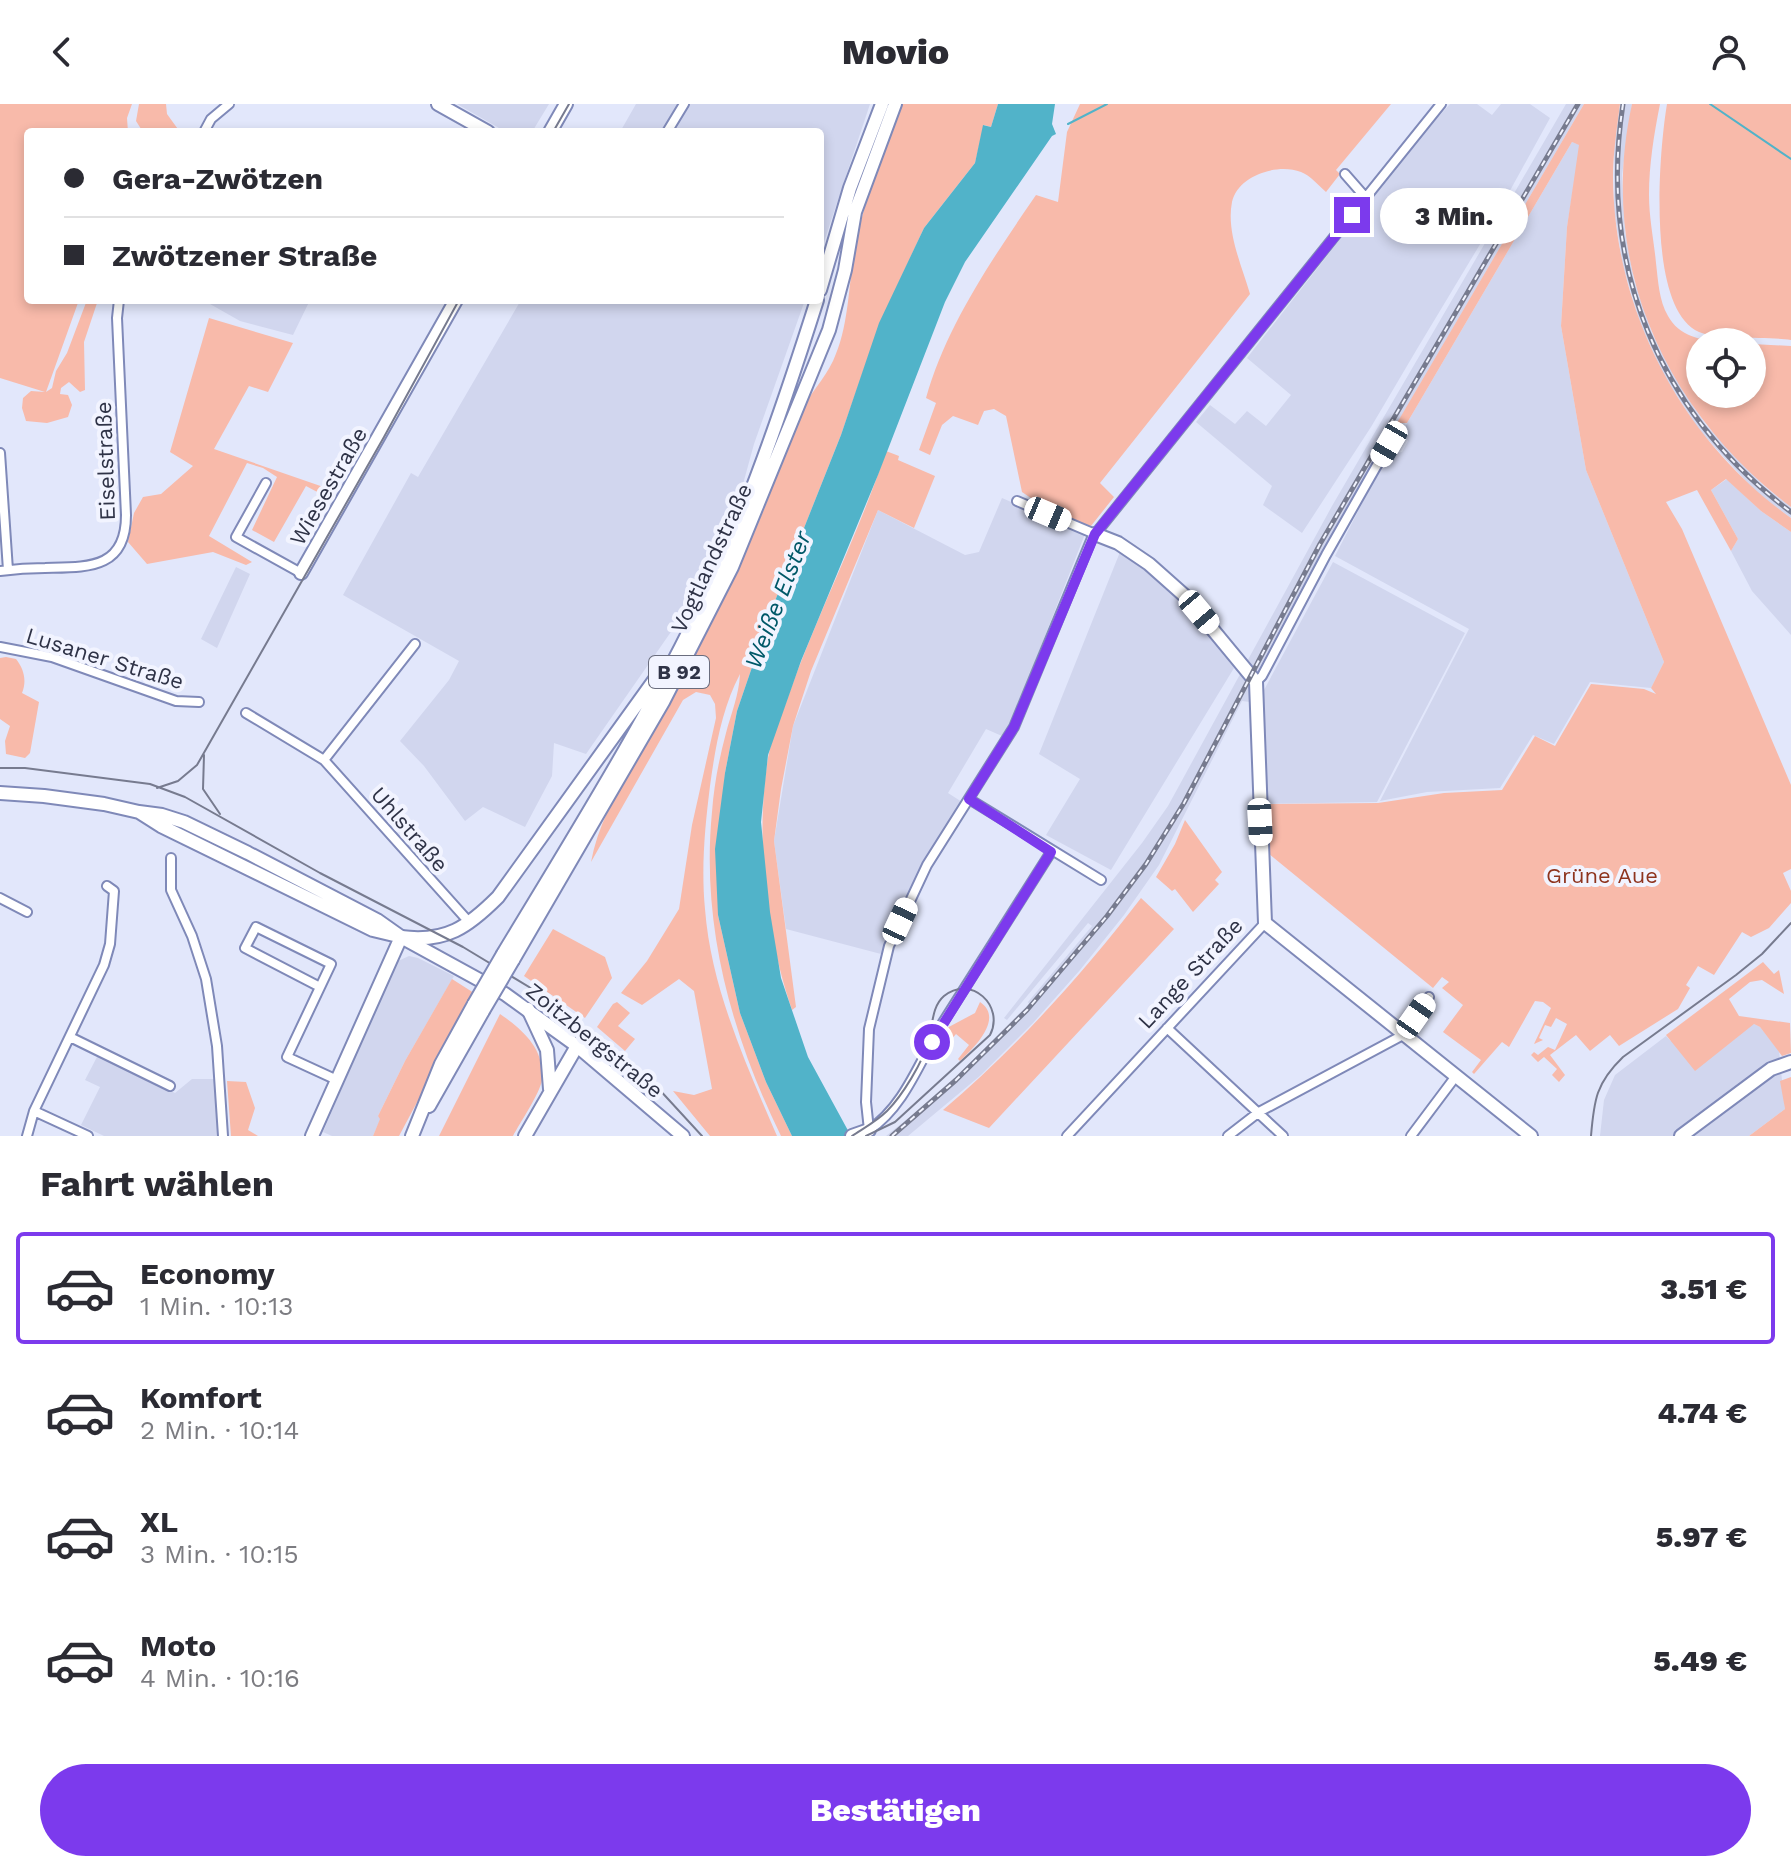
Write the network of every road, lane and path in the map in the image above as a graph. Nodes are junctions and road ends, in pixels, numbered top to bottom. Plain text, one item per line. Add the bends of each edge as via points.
1 (229, 104) edge
2 (438, 104) edge
3 (566, 104) edge
4 (684, 104) edge
5 (882, 104) edge
6 (895, 104) edge
7 (1441, 104) edge
8 (206, 128) edge
9 (481, 128) edge
10 (552, 128) edge
11 (669, 128) edge
12 (1345, 174) dead end
13 (1366, 198) junction
14 (824, 277) edge
15 (824, 293) edge
16 (837, 300) junction
17 (119, 304) edge
18 (454, 304) edge
19 (816, 304) edge
20 (1389, 444) dead end
21 (0, 453) edge
22 (266, 483) dead end
23 (1017, 501) dead end
24 (1095, 534) junction
25 (4, 536) edge
26 (4, 571) edge
27 (301, 573) joint
28 (415, 644) dead end
29 (0, 647) edge
30 (679, 648) junction
31 (1256, 682) junction
32 (199, 702) dead end
33 (246, 713) dead end
34 (324, 760) junction
35 (0, 793) edge
36 (969, 799) junction
37 (139, 812) junction
38 (1051, 852) junction
39 (171, 858) dead end
40 (1101, 880) dead end
41 (107, 886) dead end
42 (0, 898) edge
43 (27, 912) dead end
44 (469, 922) junction
45 (1265, 923) junction
46 (401, 937) junction
47 (508, 957) junction
48 (320, 987) junction
49 (1429, 997) dead end
50 (528, 1009) junction
51 (1167, 1028) junction
52 (1403, 1035) junction
53 (70, 1037) junction
54 (577, 1046) junction
55 (1791, 1062) edge
56 (1456, 1076) junction
57 (337, 1080) junction
58 (170, 1086) dead end
59 (550, 1092) junction
60 (34, 1111) junction
61 (1259, 1112) junction
62 (414, 1132) edge
63 (682, 1134) edge
64 (859, 1134) edge
65 (27, 1136) edge
66 (88, 1136) edge
67 (223, 1136) edge
68 (312, 1136) edge
69 (525, 1136) edge
70 (1067, 1136) edge
71 (1228, 1136) edge
72 (1283, 1136) edge
73 (1411, 1136) edge
74 (1531, 1136) edge
75 (1681, 1136) edge

1 - 8 street
2 - 9 main road
3 - 10 main road
4 - 11 street
5 - 14 main road
6 - 16 main road, Vogtlandstraße / B 92 via 855,212
7 - 13 street
12 - 13 street
13 - 24 street
15 - 16 main road
16 - 47 main road, Vogtlandstraße / B 92 via 765,488 698,637
17 - 26 street, Eiselstraße via 124,539 113,556 95,566
18 - 27 main road, Wiesestraße
19 - 30 main road, Vogtlandstraße / B 92 via 770,446
20 - 31 street
21 - 25 street, Eiselstraße
22 - 27 street, Wiesestraße via 236,537
23 - 24 street
24 - 31 main road via 1149,564 1185,596
24 - 36 street via 1014,727
25 - 26 street, Eiselstraße
28 - 34 street
29 - 32 street, Lusaner Straße via 52,657 176,701
30 - 44 main road via 515,877
30 - 47 main road, Vogtlandstraße / B 92
31 - 45 main road, Lange Straße
33 - 34 street, Uhlstraße
34 - 44 street, Uhlstraße
35 - 37 main road, Zoitzbergstraße
36 - 38 street
36 - 64 street via 921,876 887,953 869,1029
37 - 46 main road, Zoitzbergstraße via 373,930
37 - 46 main road, Zoitzbergstraße via 184,822
38 - 40 street
38 - 64 street via 911,1079 883,1120
39 - 67 street via 171,890 206,979
41 - 53 street via 114,891 110,944
42 - 43 street
44 - 46 main road via 437,938
45 - 51 street, Lange Straße
45 - 52 main road
46 - 50 main road, Zoitzbergstraße
46 - 57 main road
47 - 62 main road, Vogtlandstraße / B 92, bridge
48 - 48 street via 331,964 256,927 245,948
48 - 57 street via 287,1057
49 - 52 street
50 - 54 main road, Zoitzbergstraße
50 - 59 main road via 549,1057
51 - 61 street
51 - 70 street, Lange Straße
52 - 56 main road
52 - 61 street
53 - 58 street
53 - 60 street
54 - 59 main road
54 - 63 main road, Zoitzbergstraße
55 - 75 main road via 1771,1069
56 - 73 street
56 - 74 main road
57 - 68 main road
59 - 69 main road
60 - 65 street
60 - 66 street
61 - 71 street
61 - 72 street

